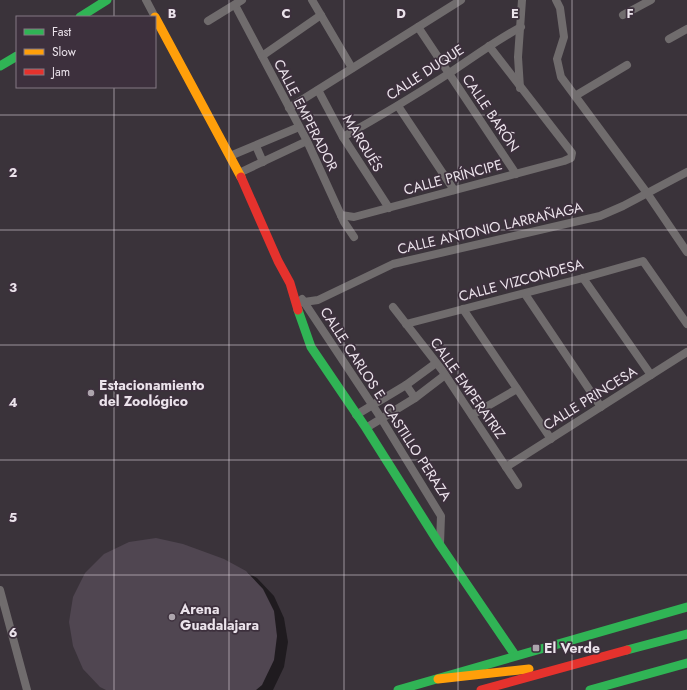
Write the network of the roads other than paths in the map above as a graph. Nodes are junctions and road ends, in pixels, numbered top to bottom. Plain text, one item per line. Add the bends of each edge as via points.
1 (107, 0) edge
2 (146, 0) edge
3 (242, 0) edge
4 (312, 0) edge
5 (461, 0) edge
6 (522, 0) edge
7 (556, 0) edge
8 (651, 0) edge
9 (235, 5) junction
10 (321, 15) junction
11 (623, 15) dead end
12 (82, 16) edge
13 (154, 16) edge
14 (156, 19) edge
15 (208, 22) dead end
16 (418, 27) junction
17 (521, 27) junction
18 (687, 29) edge
19 (669, 39) dead end
20 (489, 46) junction
21 (262, 56) junction
22 (16, 57) edge
23 (627, 65) dead end
24 (0, 66) edge
25 (352, 68) junction
26 (448, 74) junction
27 (520, 88) junction
28 (318, 90) junction
29 (575, 96) junction
30 (398, 106) junction
31 (289, 108) junction
32 (299, 127) junction
33 (343, 137) junction
34 (307, 141) junction
35 (256, 146) junction
36 (230, 156) junction
37 (263, 162) junction
38 (687, 172) edge
39 (239, 173) junction
40 (516, 174) junction
41 (454, 190) junction
42 (647, 193) junction
43 (389, 208) junction
44 (341, 215) junction
45 (354, 237) dead end
46 (687, 252) edge
47 (583, 278) junction
48 (525, 294) junction
49 (300, 302) junction
50 (393, 307) dead end
51 (462, 309) junction
52 (406, 324) junction
53 (687, 324) edge
54 (687, 352) edge
55 (436, 363) junction
56 (445, 375) junction
57 (651, 375) junction
58 (406, 385) junction
59 (517, 389) junction
60 (415, 398) junction
61 (373, 405) junction
62 (601, 407) junction
63 (356, 415) junction
64 (472, 415) junction
65 (382, 419) junction
66 (366, 428) junction
67 (550, 438) junction
68 (506, 467) junction
69 (518, 485) dead end
70 (440, 545) junction
71 (0, 590) edge
72 (687, 607) edge
73 (687, 634) edge
74 (515, 655) junction
75 (687, 663) edge
76 (572, 664) junction
77 (438, 679) junction
78 (28, 690) edge
79 (398, 690) edge
80 (481, 690) edge
81 (590, 690) edge

1 - 12 main road
2 - 13 street, CALLE CARLOS E. CASTILLO PERAZA
3 - 9 street
4 - 10 street
5 - 16 street
6 - 17 street
7 - 29 street via 560,8 564,37 557,59 561,77
8 - 11 street
9 - 15 street
9 - 21 street, CALLE EMPERADOR
10 - 21 street
10 - 25 street
14 - 36 main road, CALLE CARLOS E. CASTILLO PERAZA
16 - 25 street
16 - 26 street, CALLE BARÓN
17 - 20 street, CALLE DUQUE
17 - 27 street via 518,57
18 - 19 street
20 - 26 street, CALLE DUQUE
20 - 27 street
21 - 31 street, CALLE EMPERADOR
22 - 24 main road
23 - 29 street
25 - 28 street
26 - 30 street, CALLE DUQUE
26 - 40 street, CALLE BARÓN
27 - 40 street, CALLE PRÍNCIPE via 572,153 571,158 564,161
28 - 31 street
28 - 33 street, MARQUÉS
29 - 42 street
30 - 33 street, CALLE DUQUE
30 - 41 street
31 - 32 street, CALLE EMPERADOR
32 - 34 street, CALLE EMPERADOR
32 - 35 street
33 - 43 street, MARQUÉS
34 - 37 street
34 - 44 street, CALLE EMPERADOR
35 - 36 street
35 - 37 street
36 - 39 main road, CALLE CARLOS E. CASTILLO PERAZA
37 - 39 street
38 - 42 street, CALLE ANTONIO LARRAÑAGA
39 - 49 main road, CALLE CARLOS E. CASTILLO PERAZA via 278,261
40 - 41 street, CALLE PRÍNCIPE
41 - 43 street, CALLE PRÍNCIPE
42 - 46 street
42 - 49 street, CALLE ANTONIO LARRAÑAGA via 600,216 393,264 318,300
43 - 44 street, CALLE PRÍNCIPE via 354,217
44 - 45 street, CALLE EMPERADOR
47 - 48 street, CALLE VIZCONDESA
47 - 53 street, CALLE VIZCONDESA via 643,261
47 - 57 street
48 - 51 street, CALLE VIZCONDESA
48 - 62 street
49 - 61 street, CALLE CARLOS E. CASTILLO PERAZA
49 - 63 main road, CALLE CARLOS E. CASTILLO PERAZA via 302,324 311,347
50 - 52 street, CALLE EMPERATRIZ
51 - 52 street, CALLE VIZCONDESA
51 - 59 street
52 - 55 street, CALLE EMPERATRIZ
54 - 57 street, CALLE PRINCESA
55 - 56 street, CALLE EMPERATRIZ
55 - 58 street
56 - 60 street
56 - 64 street, CALLE EMPERATRIZ
57 - 62 street, CALLE PRINCESA
58 - 60 street
58 - 61 street
59 - 64 street
59 - 67 street
60 - 65 street
61 - 63 street
61 - 65 street, CALLE CARLOS E. CASTILLO PERAZA
62 - 67 street, CALLE PRINCESA
63 - 66 main road, CALLE CARLOS E. CASTILLO PERAZA
64 - 68 street, CALLE EMPERATRIZ
65 - 66 street
65 - 70 street, CALLE CARLOS E. CASTILLO PERAZA via 441,516
66 - 70 main road, CALLE CARLOS E. CASTILLO PERAZA
67 - 68 street, CALLE PRINCESA
68 - 69 street, CALLE EMPERATRIZ
70 - 74 main road, CALLE CARLOS E. CASTILLO PERAZA
71 - 78 street
72 - 74 main road
73 - 76 main road
74 - 77 main road
75 - 81 main road
76 - 77 main road
76 - 80 main road
77 - 79 main road

